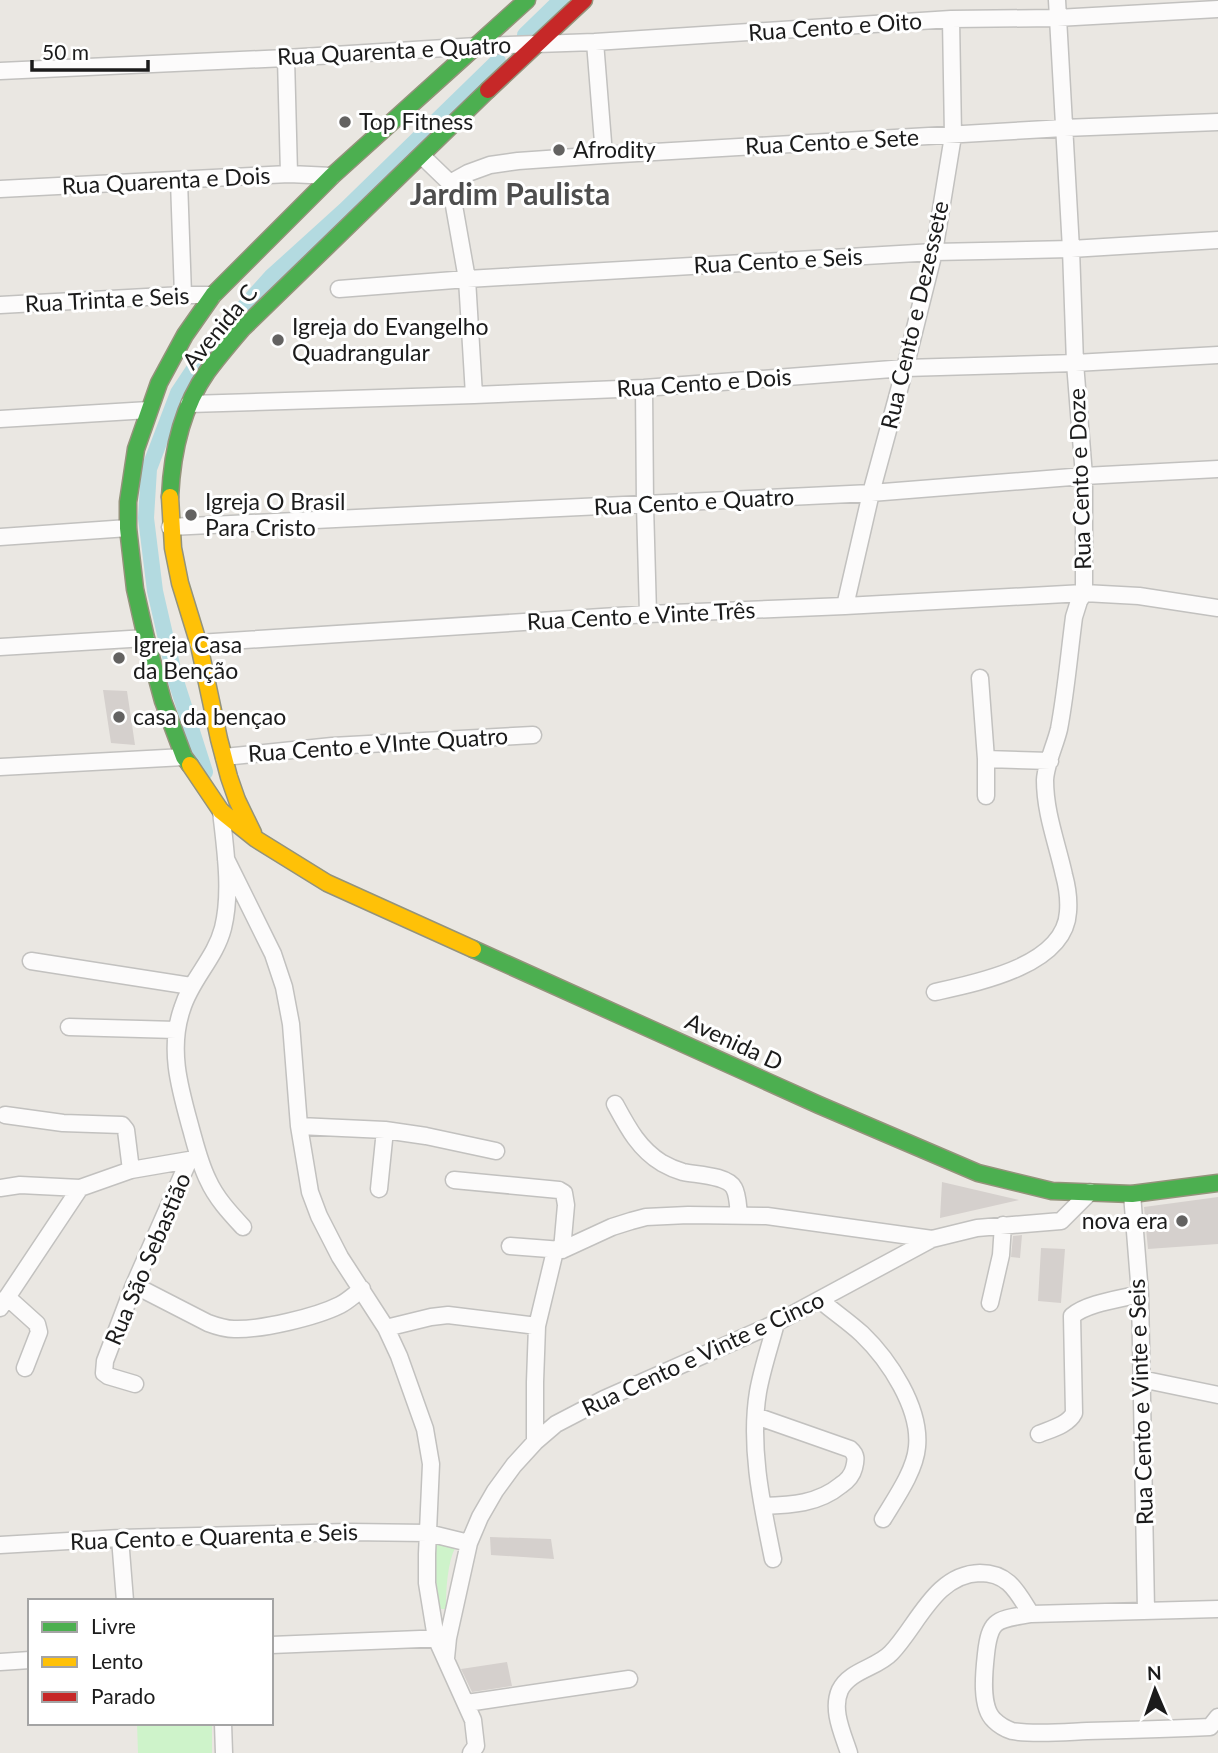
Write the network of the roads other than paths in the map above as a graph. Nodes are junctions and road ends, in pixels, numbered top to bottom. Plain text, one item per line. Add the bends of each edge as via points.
1 (527, 0) edge
2 (584, 0) edge
3 (1057, 0) edge
4 (1218, 9) edge
5 (1057, 18) junction
6 (951, 19) junction
7 (595, 42) junction
8 (537, 43) junction
9 (477, 46) junction
10 (286, 58) junction
11 (0, 71) edge
12 (1218, 122) edge
13 (1064, 128) junction
14 (953, 136) junction
15 (604, 155) junction
16 (422, 156) junction
17 (289, 174) junction
18 (332, 176) junction
19 (179, 181) junction
20 (450, 183) junction
21 (0, 189) edge
22 (1218, 240) edge
23 (1071, 249) junction
24 (934, 252) junction
25 (467, 279) junction
26 (339, 289) dead end
27 (183, 295) junction
28 (213, 295) junction
29 (0, 305) edge
30 (1218, 355) edge
31 (1075, 363) junction
32 (905, 368) junction
33 (644, 388) junction
34 (474, 395) junction
35 (189, 404) junction
36 (149, 410) junction
37 (0, 419) edge
38 (1218, 469) edge
39 (1084, 476) junction
40 (871, 493) junction
41 (645, 505) junction
42 (170, 527) junction
43 (128, 528) junction
44 (0, 537) edge
45 (1084, 593) junction
46 (845, 606) junction
47 (1218, 608) edge
48 (648, 614) junction
49 (146, 638) junction
50 (198, 643) junction
51 (0, 647) edge
52 (980, 678) dead end
53 (533, 735) dead end
54 (184, 757) junction
55 (224, 757) junction
56 (986, 759) junction
57 (1050, 761) junction
58 (0, 767) edge
59 (986, 796) dead end
60 (221, 811) junction
61 (256, 839) junction
62 (226, 859) junction
63 (31, 961) dead end
64 (191, 986) junction
65 (935, 992) dead end
66 (69, 1027) dead end
67 (176, 1030) junction
68 (615, 1104) dead end
69 (5, 1115) dead end
70 (299, 1126) junction
71 (384, 1130) junction
72 (496, 1151) dead end
73 (194, 1158) junction
74 (131, 1170) junction
75 (454, 1180) dead end
76 (1218, 1183) edge
77 (0, 1188) edge
78 (80, 1188) junction
79 (379, 1189) dead end
80 (1090, 1192) junction
81 (1132, 1194) junction
82 (739, 1215) junction
83 (1003, 1225) junction
84 (243, 1227) dead end
85 (932, 1239) junction
86 (510, 1246) dead end
87 (558, 1251) junction
88 (134, 1285) junction
89 (362, 1289) junction
90 (1140, 1294) junction
91 (820, 1300) junction
92 (3, 1303) edge
93 (990, 1303) dead end
94 (776, 1324) junction
95 (537, 1326) junction
96 (386, 1328) junction
97 (24, 1368) dead end
98 (1141, 1379) junction
99 (135, 1384) dead end
100 (1218, 1395) edge
101 (756, 1416) junction
102 (1039, 1434) dead end
103 (535, 1442) junction
104 (762, 1506) junction
105 (883, 1520) dead end
106 (428, 1532) junction
107 (120, 1538) junction
108 (469, 1543) junction
109 (0, 1545) edge
110 (773, 1559) dead end
111 (125, 1599) edge
112 (1218, 1609) edge
113 (1146, 1610) junction
114 (1031, 1614) junction
115 (442, 1638) junction
116 (273, 1646) edge
117 (28, 1660) edge
118 (0, 1662) edge
119 (629, 1679) dead end
120 (467, 1703) junction
121 (1218, 1717) edge
122 (223, 1725) edge
123 (224, 1753) edge
124 (471, 1753) edge
125 (849, 1753) edge

1 - 9 main road, Avenida D
2 - 8 main road, Avenida C
3 - 5 street, Rua Cento e Doze
4 - 5 street, Rua Cento e Oito
5 - 6 street, Rua Cento e Oito
5 - 13 street, Rua Cento e Doze
6 - 7 street, Rua Cento e Oito
6 - 14 street, Rua Cento e Dezessete
7 - 8 street, Rua Cento e Oito
7 - 15 street
8 - 9 street, Rua Quarenta e Quatro
8 - 16 main road, Avenida C
9 - 10 street, Rua Quarenta e Quatro
9 - 18 main road, Avenida D
10 - 11 street, Rua Quarenta e Quatro
10 - 17 street
12 - 13 street, Rua Cento e Sete
13 - 14 street, Rua Cento e Sete
13 - 23 street, Rua Cento e Doze
14 - 15 street, Rua Cento e Sete
14 - 24 street, Rua Cento e Dezessete
15 - 20 street, Rua Cento e Sete via 490,165
16 - 20 street
16 - 35 main road, Avenida C via 242,329
17 - 18 street, Rua Quarenta e Dois
17 - 19 street, Rua Quarenta e Dois
18 - 28 main road, Avenida D
19 - 21 street, Rua Quarenta e Dois
19 - 27 street
20 - 25 street
22 - 23 street, Rua Cento e Seis
23 - 24 street, Rua Cento e Seis
23 - 31 street, Rua Cento e Doze
24 - 25 street, Rua Cento e Seis
24 - 32 street, Rua Cento e Dezessete
25 - 26 street, Rua Cento e Seis
25 - 34 street
27 - 28 street, Rua Trinta e Seis
27 - 29 street, Rua Trinta e Seis
28 - 36 main road, Avenida D via 185,335
30 - 31 street, Rua Cento e Dois
31 - 32 street, Rua Cento e Dois
31 - 39 street, Rua Cento e Doze
32 - 33 street, Rua Cento e Dois
32 - 40 street, Rua Cento e Dezessete
33 - 34 street, Rua Cento e Dois
33 - 41 street
34 - 35 street, Rua Cento e Dois
35 - 42 main road, Avenida C via 173,458
36 - 37 street
36 - 43 main road, Avenida D via 131,476
38 - 39 street, Rua Cento e Quatro
39 - 40 street, Rua Cento e Quatro
39 - 45 street, Rua Cento e Doze
40 - 41 street, Rua Cento e Quatro
40 - 46 street, Rua Cento e Dezessete
41 - 42 street, Rua Cento e Quatro
41 - 48 street
42 - 50 main road, Avenida C
43 - 44 street
43 - 49 main road, Avenida D
45 - 46 street, Rua Cento e Vinte Três
45 - 47 street, Rua Cento e Vinte Três
45 - 57 street, Rua Cento e Doze via 1074,617
46 - 48 street, Rua Cento e Vinte Três
48 - 50 street, Rua Cento e Vinte Três
49 - 51 street
49 - 54 main road, Avenida D
50 - 55 main road, Avenida C
52 - 56 street
53 - 55 street, Rua Cento e VInte Quatro
54 - 58 street
54 - 60 main road, Avenida D
55 - 61 main road, Avenida C
56 - 57 street
56 - 59 street
57 - 65 street, Rua Cento e Doze via 1045,783 1065,876 1065,925 1044,953 1027,963 976,983
60 - 61 main road, Avenida D
60 - 62 street
61 - 80 main road, Avenida D via 327,883 978,1174 1052,1191
62 - 64 street via 223,926 217,947
62 - 70 street via 273,954 284,987 293,1037
63 - 64 street
64 - 67 street
66 - 67 street
67 - 73 street via 179,1084
68 - 82 street via 642,1149 656,1159 682,1172 728,1182 734,1188
69 - 74 street via 63,1124 122,1125 127,1130
70 - 71 street
70 - 89 street via 310,1192 319,1216
71 - 72 street
71 - 79 street
73 - 74 street
73 - 84 street
73 - 88 street, Rua São Sebastião
74 - 78 street
75 - 87 street via 564,1193
76 - 81 main road, Avenida D
77 - 78 street
78 - 92 street
80 - 81 main road, Avenida D
80 - 83 street, Rua Cento e Vinte e Cinco via 1061,1221
81 - 90 street, Rua Cento e Vinte e Seis
82 - 85 street
82 - 87 street via 646,1217
83 - 85 street, Rua Cento e Vinte e Cinco
83 - 93 street
85 - 91 street, Rua Cento e Vinte e Cinco
86 - 87 street
87 - 95 street
88 - 89 street via 208,1323 235,1329 319,1313
88 - 99 street, Rua São Sebastião via 104,1373
89 - 96 street
90 - 98 street, Rua Cento e Vinte e Seis
90 - 102 street via 1072,1316 1074,1413 1066,1422
91 - 94 street, Rua Cento e Vinte e Cinco
91 - 105 street via 879,1352 907,1395 915,1421 918,1446 914,1461
92 - 97 street via 37,1324 39,1332
94 - 101 street
94 - 103 street, Rua Cento e Vinte e Cinco via 604,1399 556,1424
95 - 96 street via 448,1315
95 - 103 street
96 - 106 street via 425,1429 431,1464
98 - 100 street
98 - 113 street, Rua Cento e Vinte e Seis
101 - 104 street
101 - 104 street via 850,1449 856,1459 847,1481 828,1494 795,1504
103 - 108 street, Rua Cento e Vinte e Cinco via 495,1491
104 - 110 street
106 - 107 street, Rua Cento e Quarenta e Seis
106 - 108 street, Rua Cento e Quarenta e Seis
106 - 115 street via 428,1583
107 - 109 street, Rua Cento e Quarenta e Seis
107 - 111 street
108 - 115 street, Rua Cento e Vinte e Cinco
112 - 113 street
113 - 114 street
114 - 121 street via 1008,1618 990,1629 985,1703 987,1712 1003,1727 1054,1732 1210,1727
114 - 125 street via 1015,1588 992,1573 970,1573 940,1590 901,1643 841,1689 838,1721
115 - 116 street
115 - 120 street, Rua Cento e Vinte e Cinco
117 - 118 street
119 - 120 street
120 - 124 street via 476,1737
122 - 123 street

